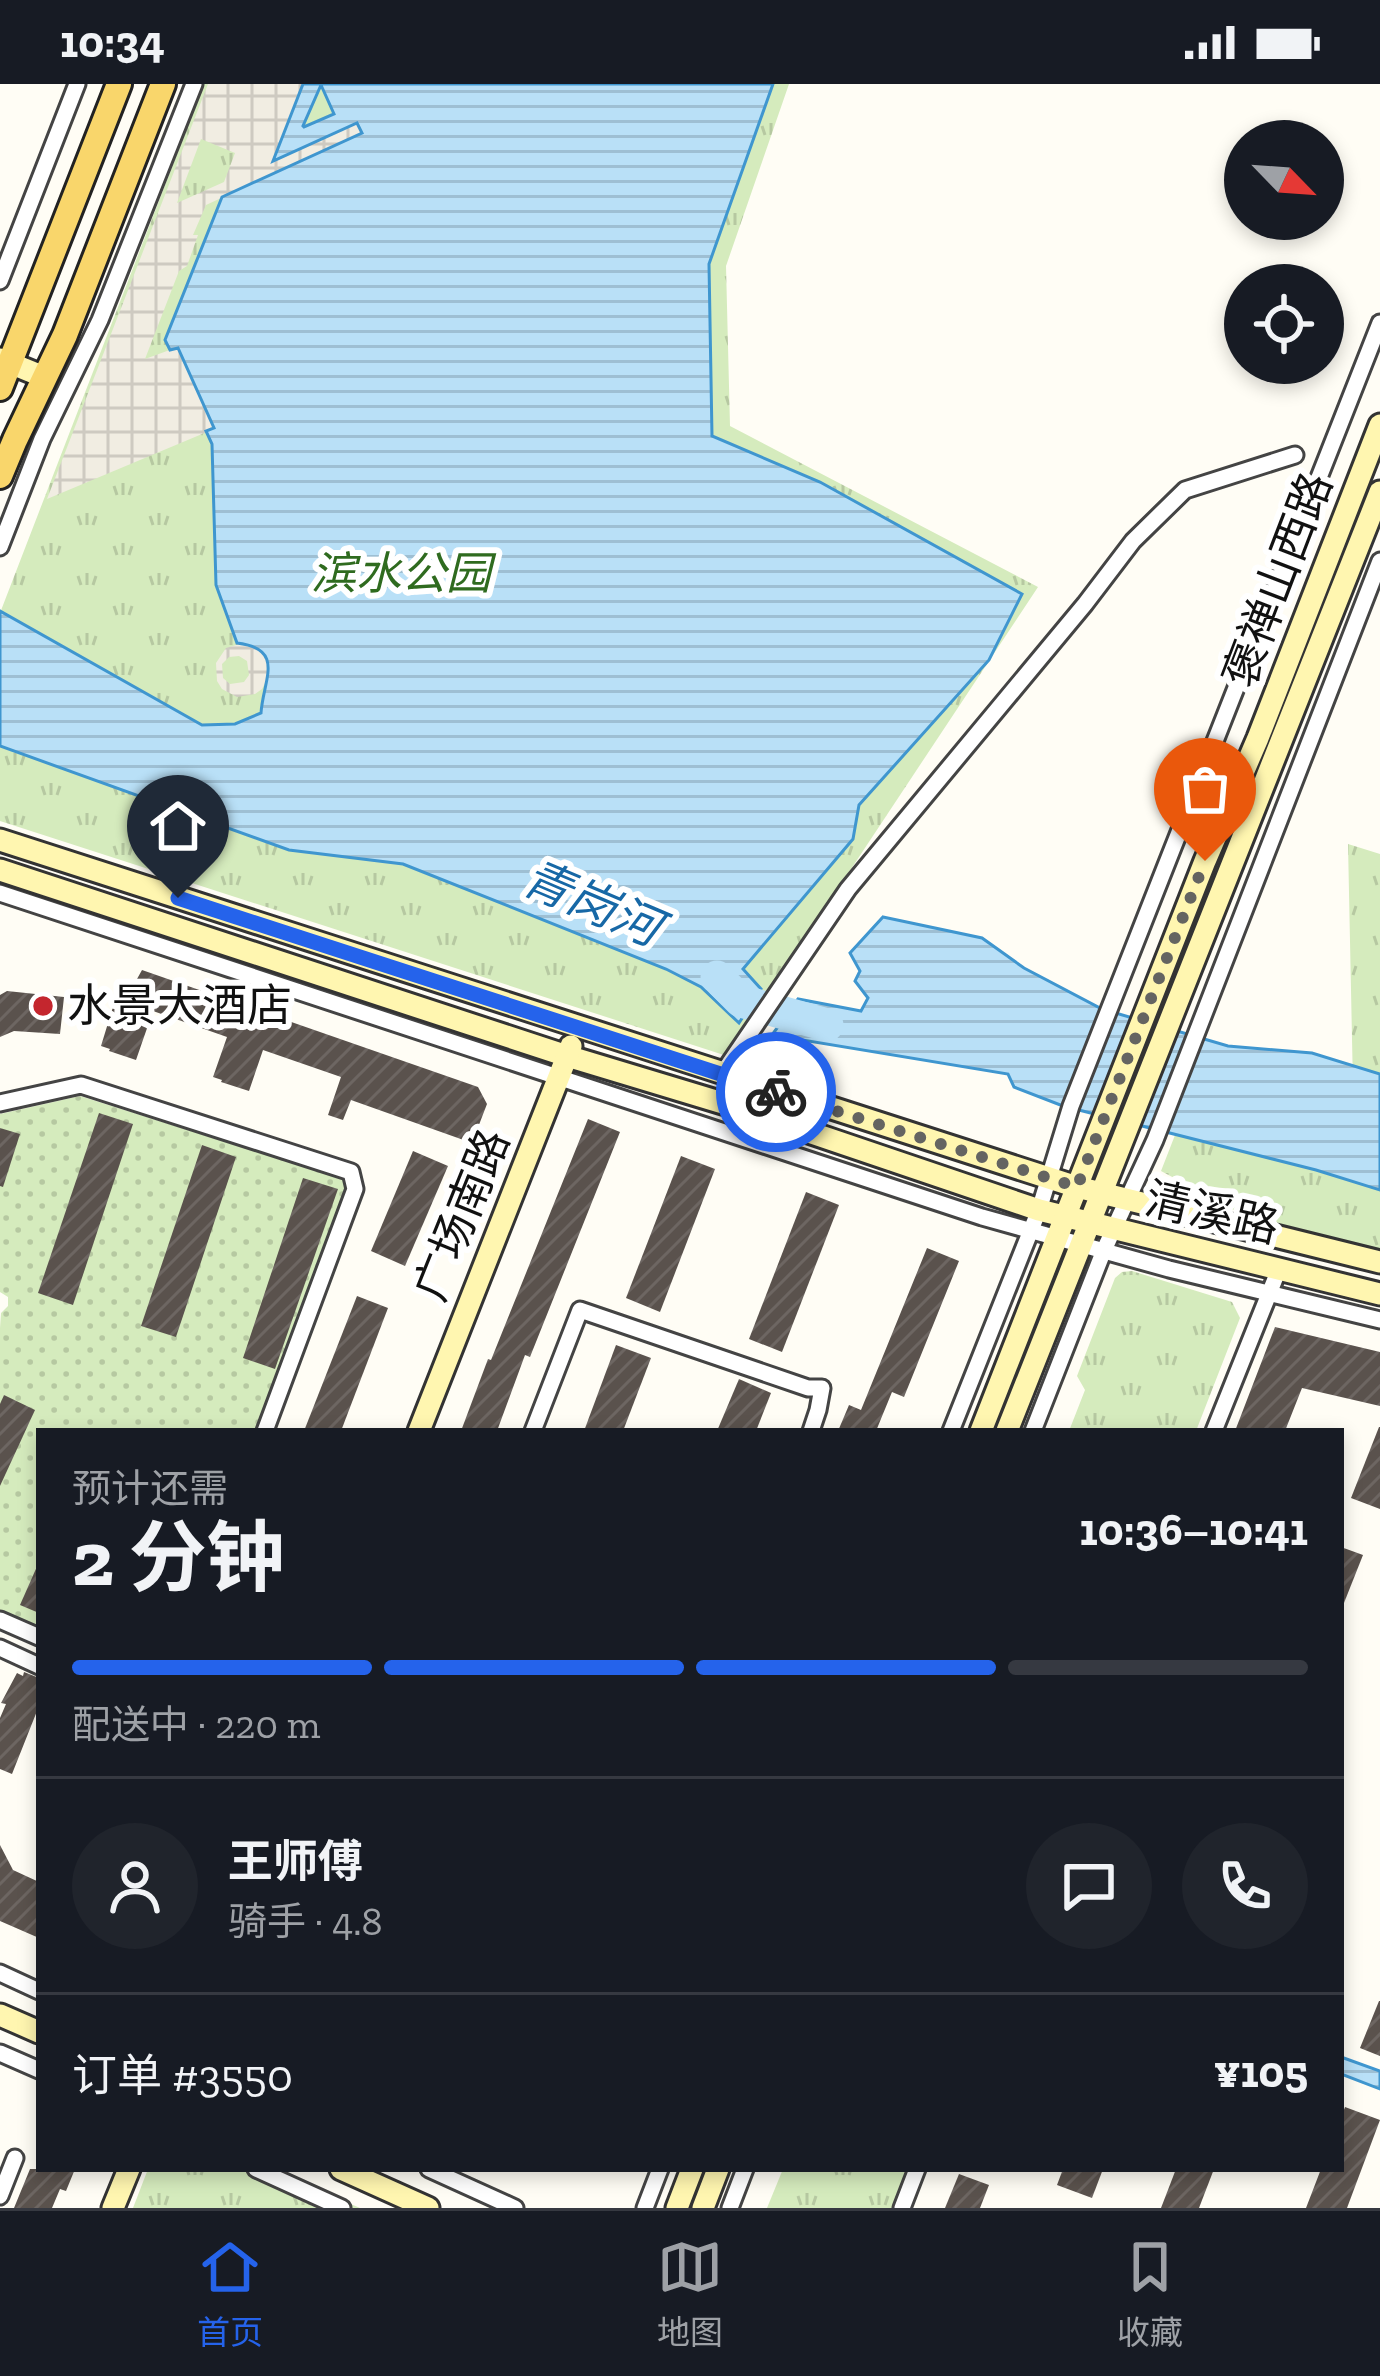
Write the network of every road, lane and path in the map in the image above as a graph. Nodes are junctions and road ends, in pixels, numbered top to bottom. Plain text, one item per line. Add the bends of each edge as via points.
1 (77, 84) edge
2 (119, 84) edge
3 (164, 84) edge
4 (194, 84) edge
5 (0, 281) edge
6 (1380, 322) edge
7 (5, 361) edge
8 (44, 377) junction
9 (0, 388) edge
10 (1380, 425) edge
11 (1295, 454) dead end
12 (0, 476) edge
13 (1380, 492) edge
14 (0, 547) edge
15 (1380, 561) edge
16 (0, 841) edge
17 (0, 870) edge
18 (0, 893) edge
19 (578, 1028) junction
20 (567, 1056) junction
21 (722, 1074) junction
22 (558, 1078) junction
23 (0, 1103) edge
24 (1049, 1178) junction
25 (1077, 1187) junction
26 (1100, 1194) junction
27 (1127, 1200) junction
28 (1035, 1220) junction
29 (1061, 1227) junction
30 (1084, 1234) junction
31 (1109, 1240) junction
32 (1380, 1262) edge
33 (1280, 1269) junction
34 (1269, 1293) junction
35 (1380, 1294) edge
36 (1380, 1320) edge
37 (266, 1428) edge
38 (420, 1428) edge
39 (534, 1428) edge
40 (812, 1428) edge
41 (952, 1428) edge
42 (982, 1428) edge
43 (1008, 1428) edge
44 (1034, 1428) edge
45 (1215, 1428) edge
46 (0, 1619) edge
47 (36, 1636) edge
48 (0, 1648) edge
49 (36, 1665) edge
50 (0, 1973) edge
51 (36, 1990) edge
52 (0, 2014) edge
53 (36, 2031) edge
54 (0, 2053) edge
55 (36, 2069) edge
56 (15, 2158) dead end
57 (128, 2172) edge
58 (263, 2172) edge
59 (348, 2172) edge
60 (436, 2172) edge
61 (660, 2172) edge
62 (691, 2172) edge
63 (717, 2172) edge
64 (744, 2172) edge
65 (916, 2172) edge
66 (0, 2197) edge
67 (113, 2208) edge
68 (342, 2208) edge
69 (428, 2208) edge
70 (515, 2208) edge
71 (645, 2208) edge
72 (677, 2208) edge
73 (703, 2208) edge
74 (730, 2208) edge
75 (902, 2208) edge

1 - 5 street
2 - 7 main road
3 - 8 main road
4 - 14 street
6 - 24 street
7 - 8 main road
7 - 9 main road
8 - 12 main road
10 - 25 main road, 褒禅山西路
11 - 21 street via 1185,490 1133,541 848,889
13 - 26 main road, 褒禅山西路
15 - 27 street
16 - 19 main road, 清溪路
17 - 20 main road, 清溪路
18 - 22 street
19 - 20 main road, 广场南路
19 - 21 main road, 清溪路
20 - 22 main road, 广场南路
20 - 28 main road, 清溪路 via 727,1104
21 - 24 main road, 清溪路
22 - 28 street via 982,1217
22 - 38 main road, 广场南路
23 - 37 street via 81,1085 351,1172 355,1189
24 - 25 main road, 清溪路
24 - 28 street
25 - 26 main road, 清溪路
25 - 29 main road, 褒禅山西路
26 - 27 main road, 清溪路
26 - 30 main road, 褒禅山西路
27 - 31 street
27 - 32 main road, 清溪路
28 - 29 main road, 清溪路
28 - 41 street
29 - 30 main road, 清溪路
29 - 42 main road, 褒禅山西路
30 - 31 main road, 清溪路
30 - 43 main road, 褒禅山西路
31 - 33 main road, 清溪路
31 - 34 street
31 - 44 street
33 - 34 street
33 - 35 main road, 清溪路
34 - 36 street
34 - 45 street
39 - 40 street via 580,1310 822,1388
46 - 47 street
48 - 49 street
50 - 51 street
52 - 53 main road
54 - 55 street
56 - 66 street
57 - 67 main road
58 - 68 street
59 - 69 main road
60 - 70 street
61 - 71 street
62 - 72 main road
63 - 73 main road
64 - 74 street
65 - 75 street

